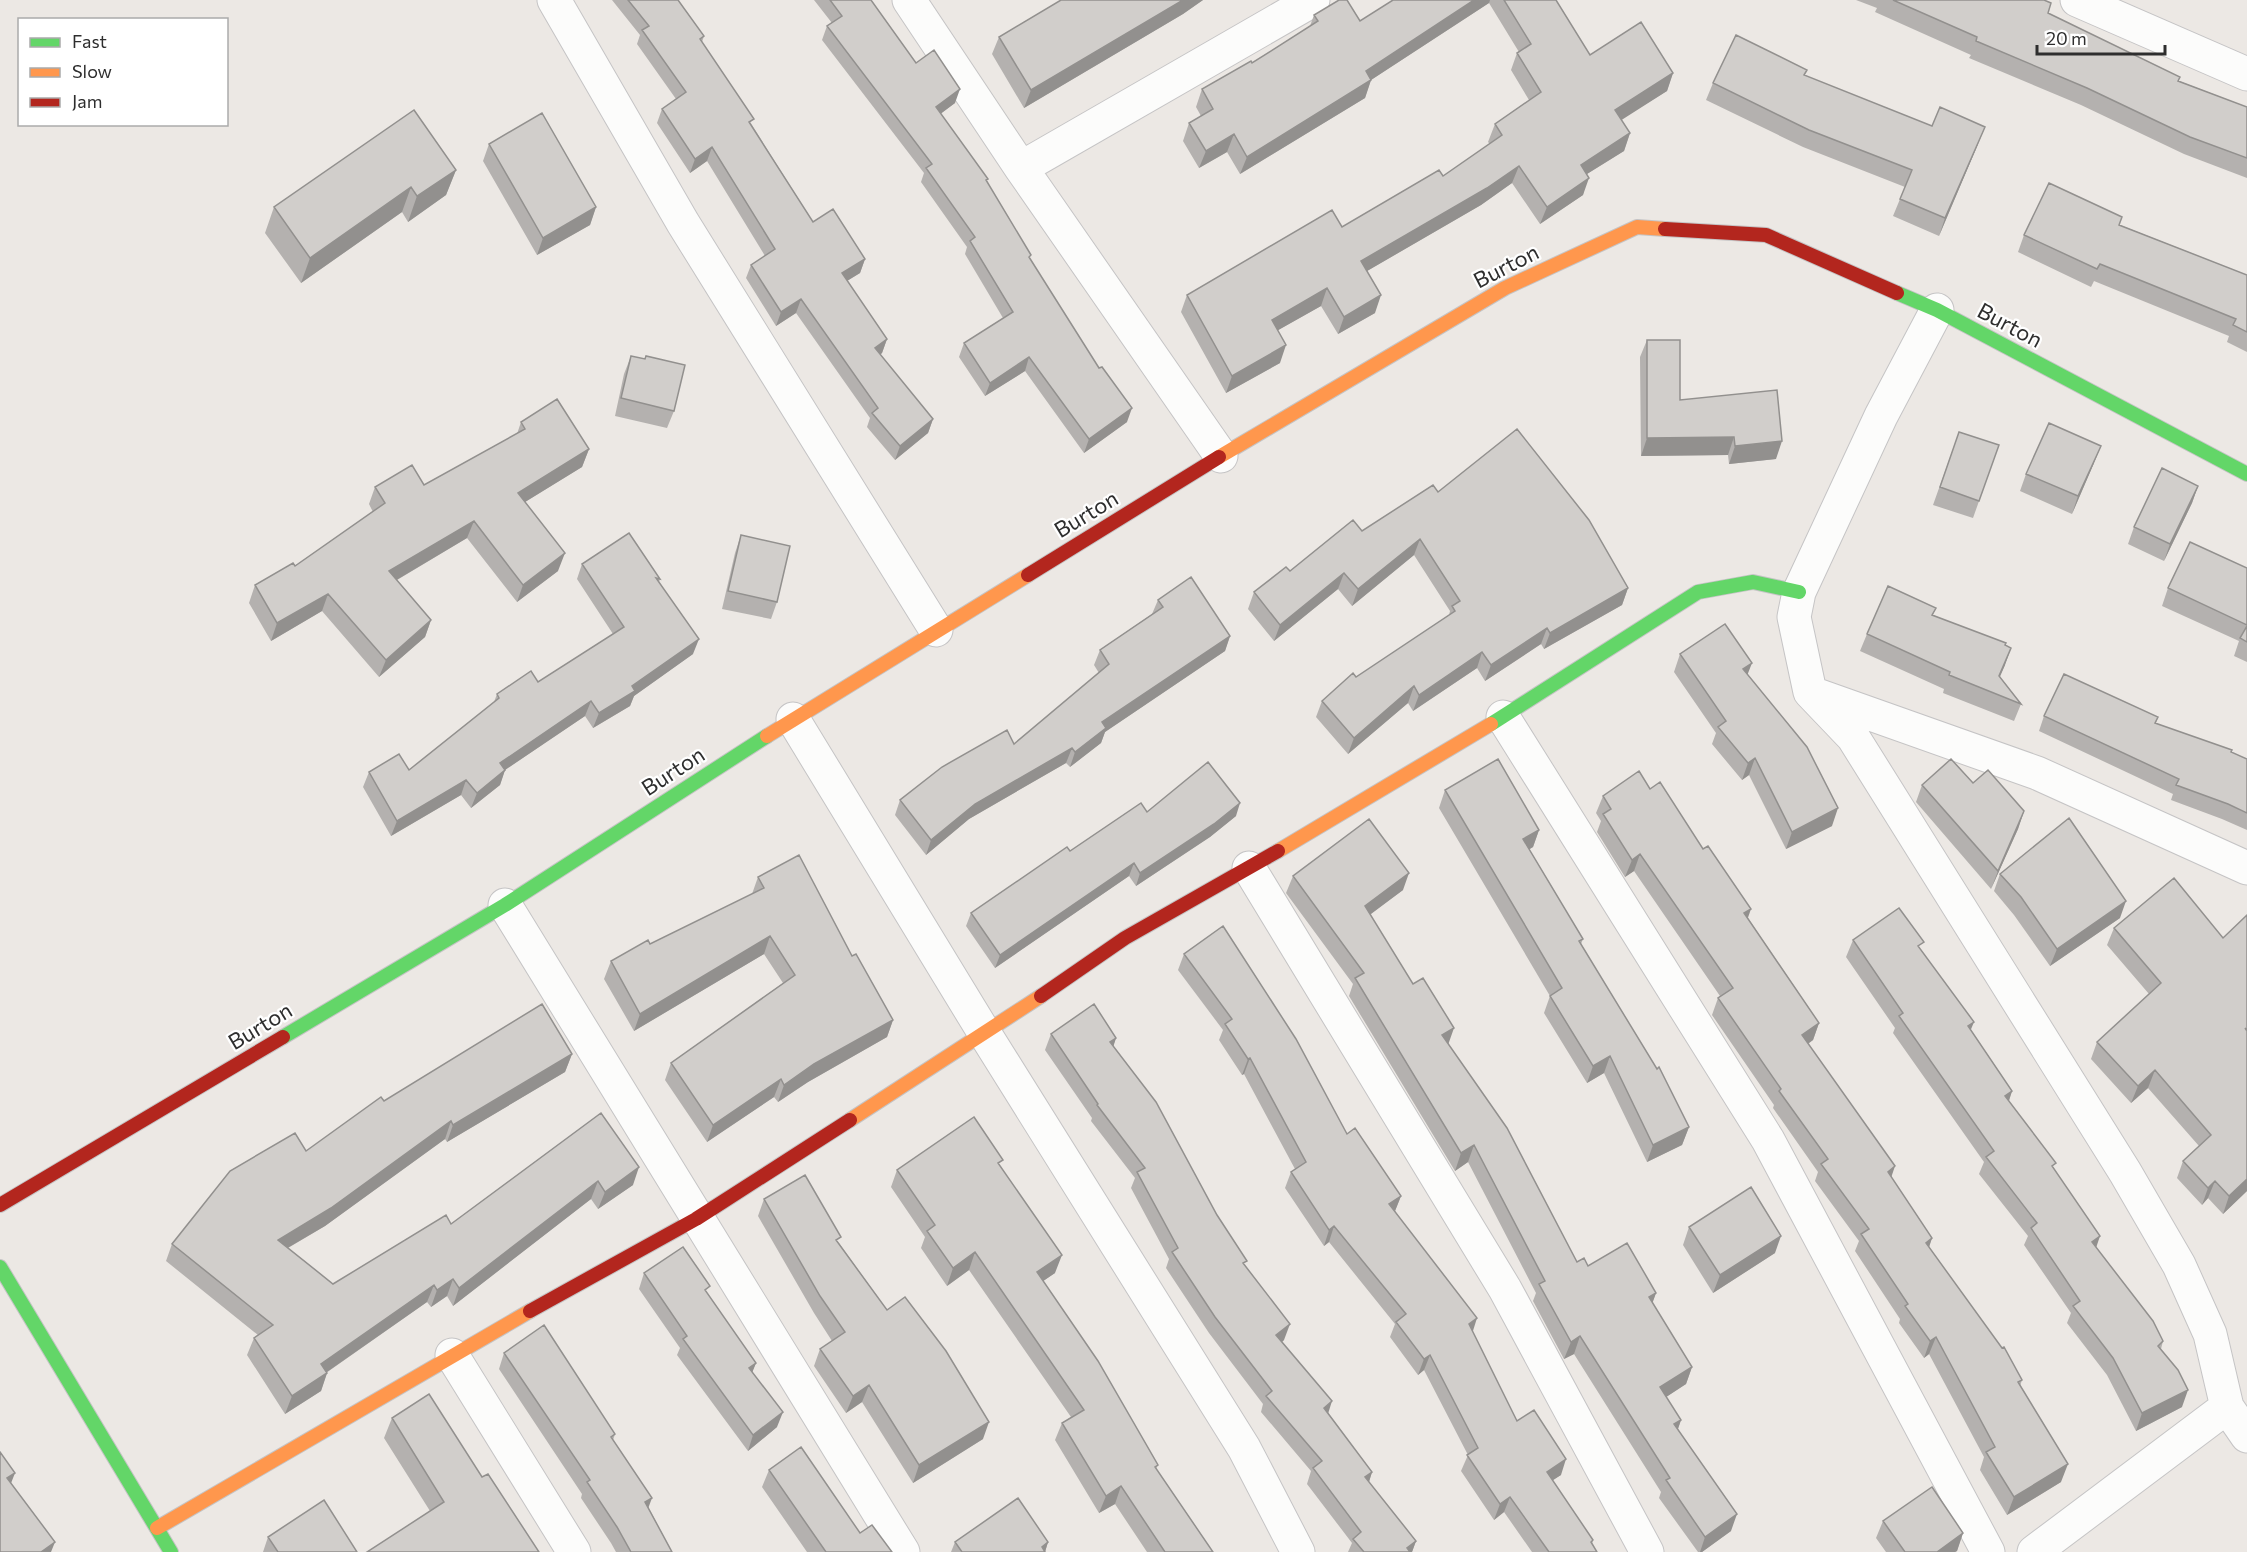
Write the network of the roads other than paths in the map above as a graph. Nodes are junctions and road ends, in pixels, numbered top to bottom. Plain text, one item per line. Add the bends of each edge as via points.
1 (554, 0) edge
2 (909, 0) edge
3 (1313, 0) edge
4 (2077, 0) edge
5 (2247, 74) edge
6 (1021, 168) junction
7 (1937, 310) junction
8 (1221, 456) junction
9 (2247, 474) edge
10 (1799, 592) junction
11 (936, 630) junction
12 (1810, 692) junction
13 (1503, 717) junction
14 (792, 719) junction
15 (1249, 868) junction
16 (2247, 868) edge
17 (505, 905) junction
18 (985, 1034) junction
19 (0, 1205) edge
20 (696, 1219) junction
21 (0, 1267) edge
22 (452, 1355) junction
23 (2227, 1407) junction
24 (2247, 1436) edge
25 (158, 1528) junction
26 (171, 1552) edge
27 (574, 1552) edge
28 (903, 1552) edge
29 (1298, 1552) edge
30 (1647, 1552) edge
31 (1988, 1552) edge
32 (2034, 1552) edge

1 - 11 street via 683,222
2 - 6 street
3 - 6 street
4 - 5 street
6 - 8 street
7 - 8 street, Burton via 1766,235 1637,227 1505,288
7 - 9 street, Burton
7 - 10 street via 1881,416
8 - 11 street, Burton
10 - 12 street via 1794,617
10 - 13 street via 1753,582 1698,591
11 - 14 street, Burton
12 - 16 street via 2037,773
12 - 23 street via 1853,737 2126,1172 2179,1264 2210,1334
13 - 15 street
13 - 31 street via 1768,1140
14 - 17 street, Burton
14 - 18 street
15 - 18 street via 1125,938
15 - 30 street via 1505,1288
17 - 19 street, Burton
17 - 20 street
18 - 20 street
18 - 29 street via 1244,1448
20 - 22 street
20 - 28 street
21 - 25 street
22 - 25 street
22 - 27 street
23 - 24 street
23 - 32 street
25 - 26 street

